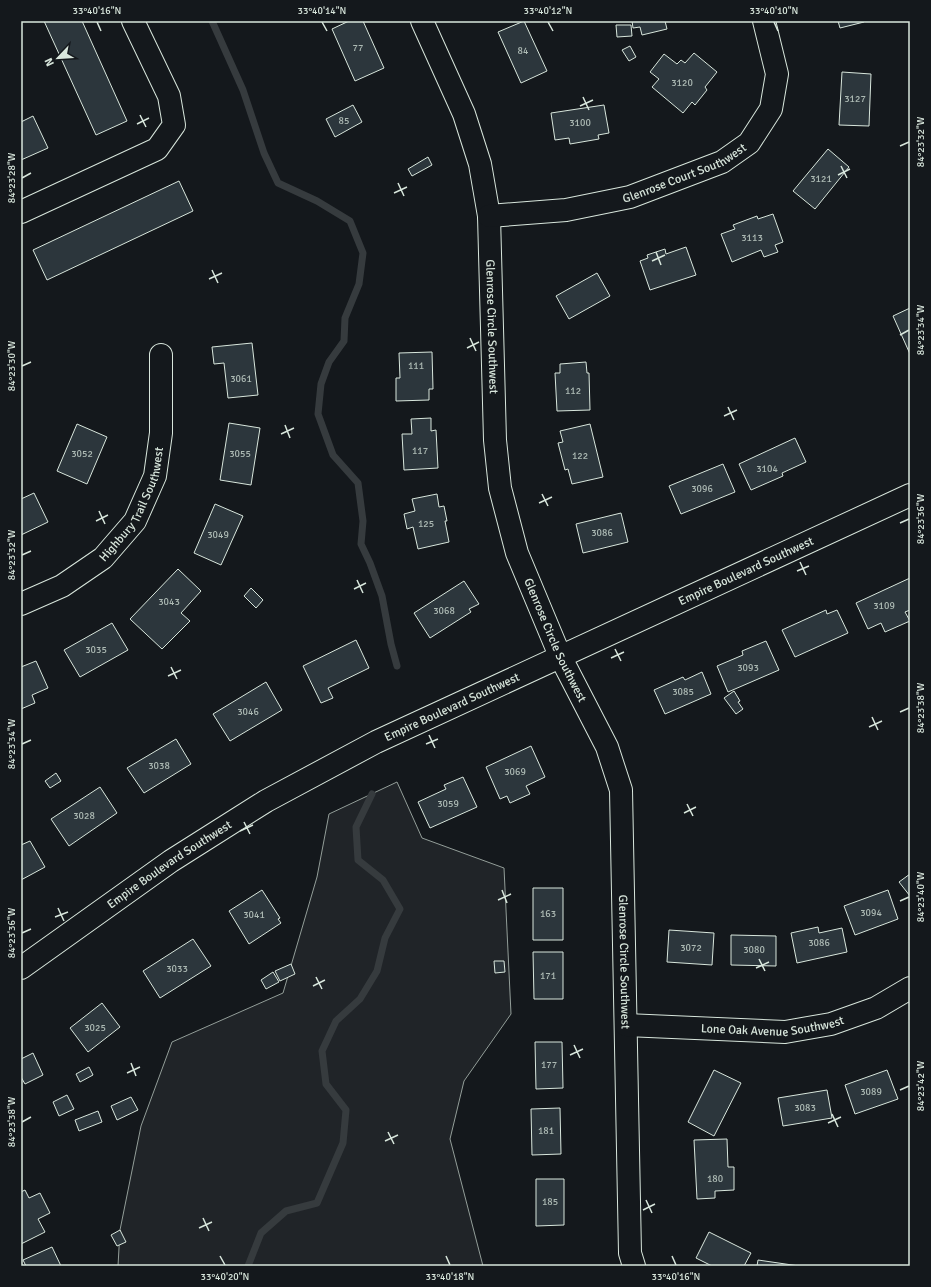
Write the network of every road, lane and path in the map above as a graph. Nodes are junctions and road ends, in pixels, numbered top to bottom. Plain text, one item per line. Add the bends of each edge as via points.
1 (133, 21) edge
2 (422, 21) edge
3 (764, 21) edge
4 (21, 212) edge
5 (489, 216) junction
6 (161, 355) dead end
7 (910, 495) edge
8 (21, 604) edge
9 (560, 656) junction
10 (21, 968) edge
11 (910, 988) edge
12 (626, 1025) junction
13 (634, 1266) edge

1 - 4 street via 169,96 174,125 157,149
2 - 5 street, Glenrose Circle Southwest via 464,114 480,164
3 - 5 street, Glenrose Court Southwest via 777,74 771,108 749,143 722,162 630,197 566,210
5 - 9 street, Glenrose Circle Southwest via 495,440 500,488 517,553
6 - 8 street, Highbury Trail Southwest via 162,433 155,476 134,521 103,558 62,586
7 - 9 street, Empire Boulevard Southwest
9 - 10 street, Empire Boulevard Southwest via 376,742 266,801 171,861
9 - 12 street, Glenrose Circle Southwest via 607,747 621,790
11 - 12 street, Lone Oak Avenue Southwest via 876,1008 832,1024 785,1032
12 - 13 street, Glenrose Circle Southwest via 630,1253

